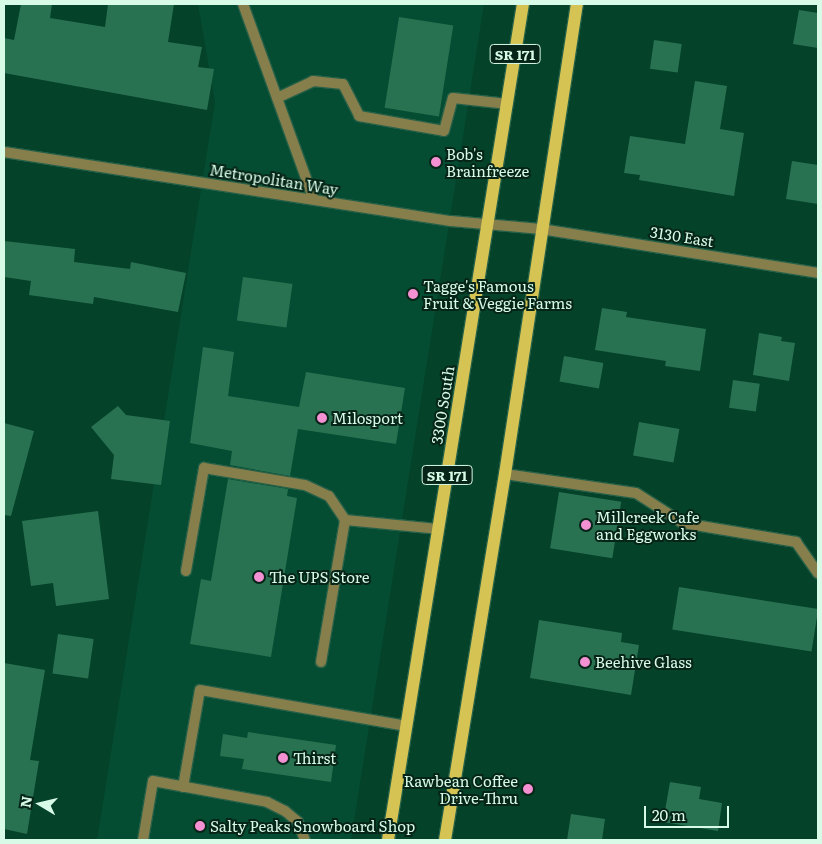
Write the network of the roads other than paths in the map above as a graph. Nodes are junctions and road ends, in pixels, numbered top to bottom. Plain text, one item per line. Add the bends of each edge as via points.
1 (243, 4) edge
2 (523, 4) edge
3 (577, 4) edge
4 (277, 98) junction
5 (508, 104) junction
6 (4, 152) edge
7 (314, 200) junction
8 (489, 225) junction
9 (541, 229) junction
10 (818, 272) edge
11 (505, 474) junction
12 (345, 520) junction
13 (438, 529) junction
14 (186, 571) dead end
15 (818, 573) edge
16 (321, 662) dead end
17 (406, 726) junction
18 (183, 787) junction
19 (143, 840) edge
20 (305, 840) edge
21 (388, 840) edge
22 (445, 840) edge

1 - 4 street
2 - 5 main road, 3300 South / SR 171
3 - 9 main road
4 - 5 street via 314,81 343,84 359,116 444,131 453,98
4 - 7 street
5 - 8 main road, 3300 South / SR 171
6 - 7 street, Metropolitan Way
7 - 8 street, Metropolitan Way
8 - 9 street, Metropolitan Way
8 - 13 main road, 3300 South / SR 171
9 - 10 street, 3130 East
9 - 11 main road
11 - 15 street via 636,493 683,523 796,542
11 - 22 main road
12 - 13 street
12 - 14 street via 329,496 305,485 204,468
12 - 16 street
13 - 17 main road, 3300 South / SR 171
17 - 18 street via 200,690
17 - 21 main road, 3300 South / SR 171
18 - 19 street via 153,782
18 - 20 street via 267,802 298,822

